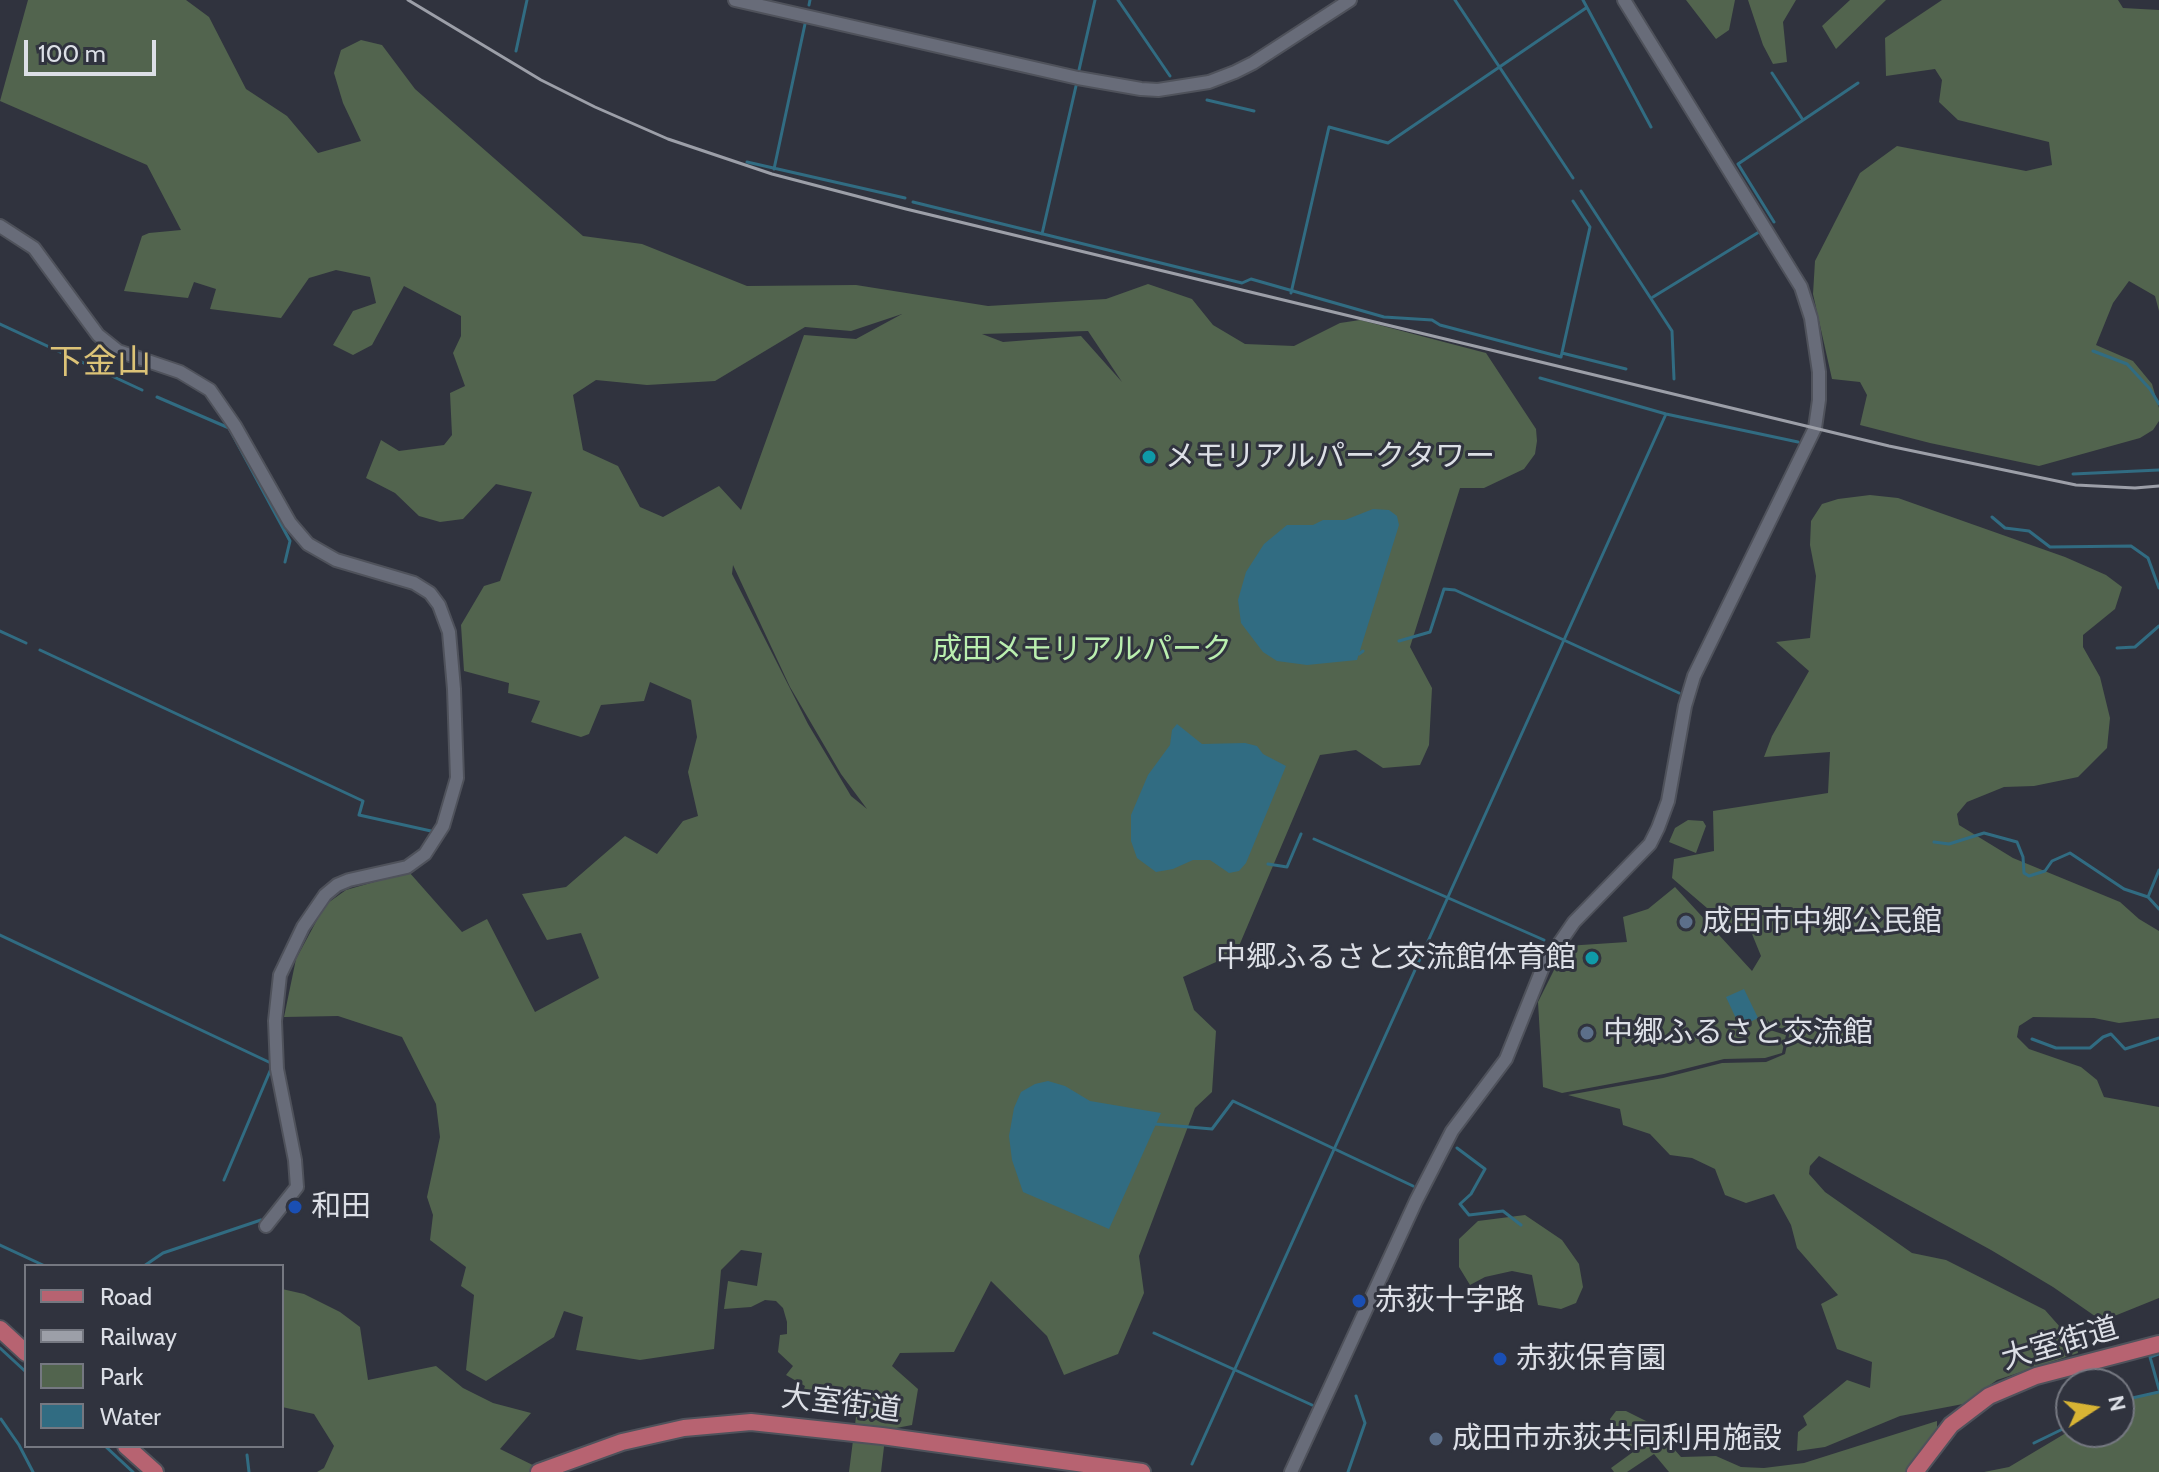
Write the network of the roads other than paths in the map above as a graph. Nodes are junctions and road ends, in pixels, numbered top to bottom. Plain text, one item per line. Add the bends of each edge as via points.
1 (735, 0) edge
2 (1350, 0) edge
3 (1624, 0) edge
4 (0, 226) edge
5 (266, 1226) dead end
6 (0, 1329) edge
7 (2159, 1344) edge
8 (24, 1351) edge
9 (128, 1448) edge
10 (155, 1472) edge
11 (539, 1472) edge
12 (1142, 1472) edge
13 (1291, 1472) edge
14 (1915, 1472) edge

1 - 2 street via 1078,78 1158,90 1235,72
3 - 13 street via 1801,287 1819,372 1815,428 1694,676 1668,801 1650,844 1574,922 1543,967 1506,1059 1452,1131 1416,1201
4 - 5 street via 34,248 98,335 118,351 180,372 210,390 308,544 336,560 414,583 439,605 449,632 457,778 443,826 425,854 407,867 349,880 325,895 280,975 277,1069 297,1187
6 - 8 main road
7 - 14 main road, 大室街道 via 2036,1376 1989,1396 1951,1425
9 - 10 main road
11 - 12 main road, 大室街道 via 622,1442 684,1428 751,1422

